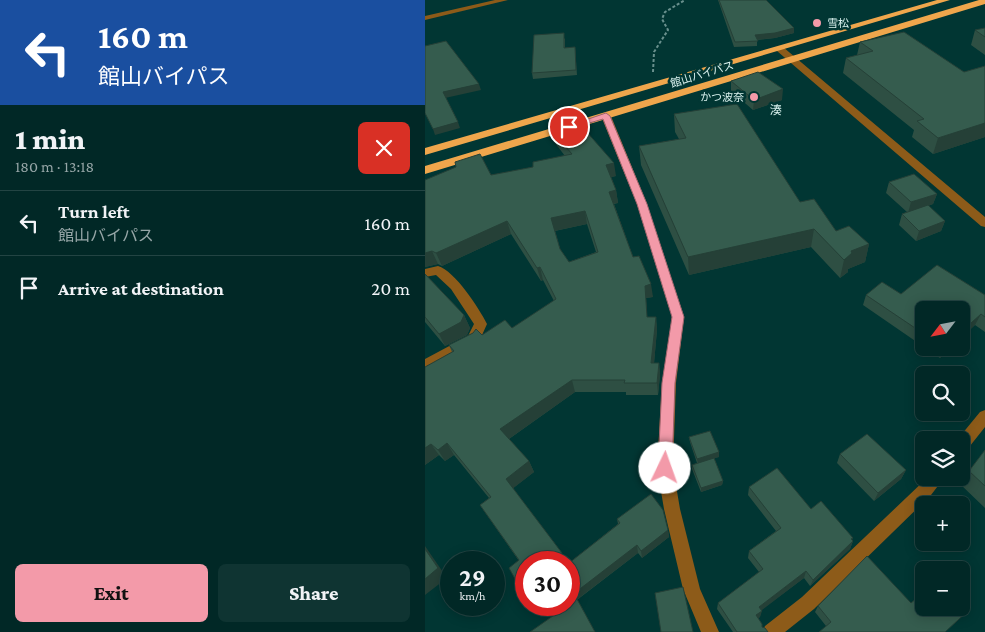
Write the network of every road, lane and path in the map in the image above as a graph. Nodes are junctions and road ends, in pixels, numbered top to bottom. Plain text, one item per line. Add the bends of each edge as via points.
1 (504, 0) edge
2 (685, 0) edge
3 (946, 0) edge
4 (985, 1) edge
5 (425, 18) edge
6 (779, 49) junction
7 (793, 60) junction
8 (658, 84) junction
9 (606, 116) junction
10 (425, 152) edge
11 (425, 170) edge
12 (985, 223) edge
13 (425, 272) edge
14 (425, 365) edge
15 (985, 416) edge
16 (970, 435) edge
17 (929, 486) edge
18 (710, 632) edge
19 (771, 632) edge

1 - 5 street
2 - 8 path via 665,12 662,19 668,30 654,52 653,71
3 - 6 highway, 館山バイパス
4 - 7 highway, 館山バイパス
6 - 7 street
6 - 8 highway, 館山バイパス
7 - 9 highway, 館山バイパス
7 - 12 street
8 - 10 highway, 館山バイパス
9 - 11 highway, 館山バイパス
9 - 18 street via 642,204 678,317 669,383 665,468 692,589
13 - 14 street via 438,270 455,286 481,324 473,340
15 - 16 street
17 - 19 street via 808,603

